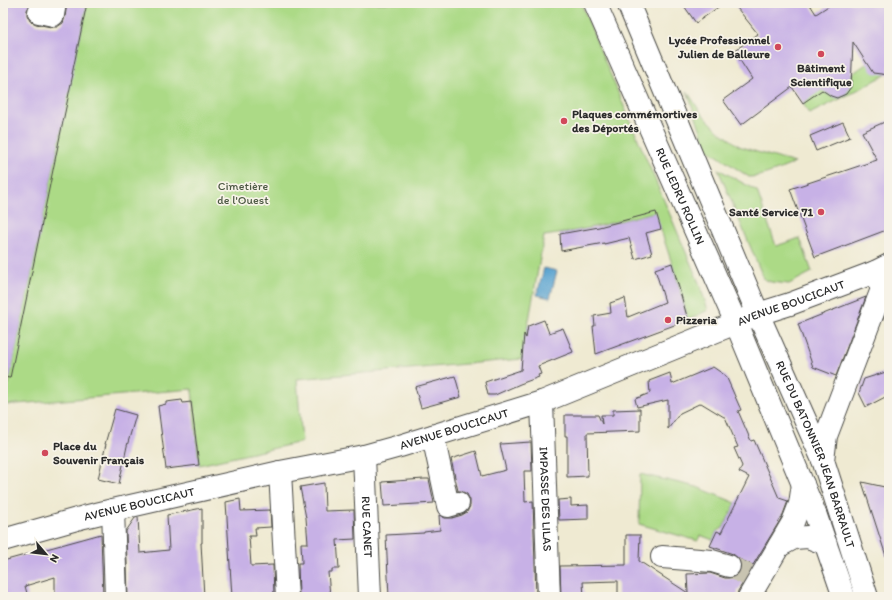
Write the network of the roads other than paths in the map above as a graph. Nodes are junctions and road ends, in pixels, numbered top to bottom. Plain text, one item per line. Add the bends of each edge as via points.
1 (595, 3) edge
2 (628, 3) edge
3 (882, 268) edge
4 (758, 314) junction
5 (736, 323) junction
6 (542, 402) junction
7 (433, 436) junction
8 (364, 456) junction
9 (823, 460) junction
10 (280, 472) junction
11 (803, 484) junction
12 (458, 503) dead end
13 (113, 510) junction
14 (3, 540) edge
15 (826, 544) junction
16 (779, 546) junction
17 (662, 557) dead end
18 (729, 566) tunnel mouth
19 (753, 585) edge
20 (116, 597) edge
21 (287, 597) edge
22 (370, 597) edge
23 (549, 597) edge
24 (844, 597) edge
25 (867, 597) edge

1 - 5 main road, RUE LEDRU ROLLIN
2 - 4 main road
3 - 4 main road, AVENUE BOUCICAUT
3 - 9 main road via 882,289 826,436
4 - 5 main road, AVENUE BOUCICAUT
4 - 9 main road, RUE DU BATONNIER JEAN BARRAULT
5 - 6 main road, AVENUE BOUCICAUT
5 - 11 main road, RUE DU BATONNIER JEAN BARRAULT
6 - 7 main road, AVENUE BOUCICAUT
6 - 23 main road, IMPASSE DES LILAS
7 - 8 main road, AVENUE BOUCICAUT
7 - 12 main road via 448,506
8 - 10 main road, AVENUE BOUCICAUT
8 - 22 main road, RUE CANET
9 - 25 main road, RUE DU BATONNIER JEAN BARRAULT
10 - 13 main road, AVENUE BOUCICAUT
10 - 21 main road
11 - 15 main road, RUE DU BATONNIER JEAN BARRAULT
11 - 16 main road via 800,504
13 - 14 main road, AVENUE BOUCICAUT
13 - 20 main road
15 - 16 main road via 808,537 794,538
15 - 24 main road, RUE DU BATONNIER JEAN BARRAULT
16 - 19 main road
17 - 18 main road via 712,561

